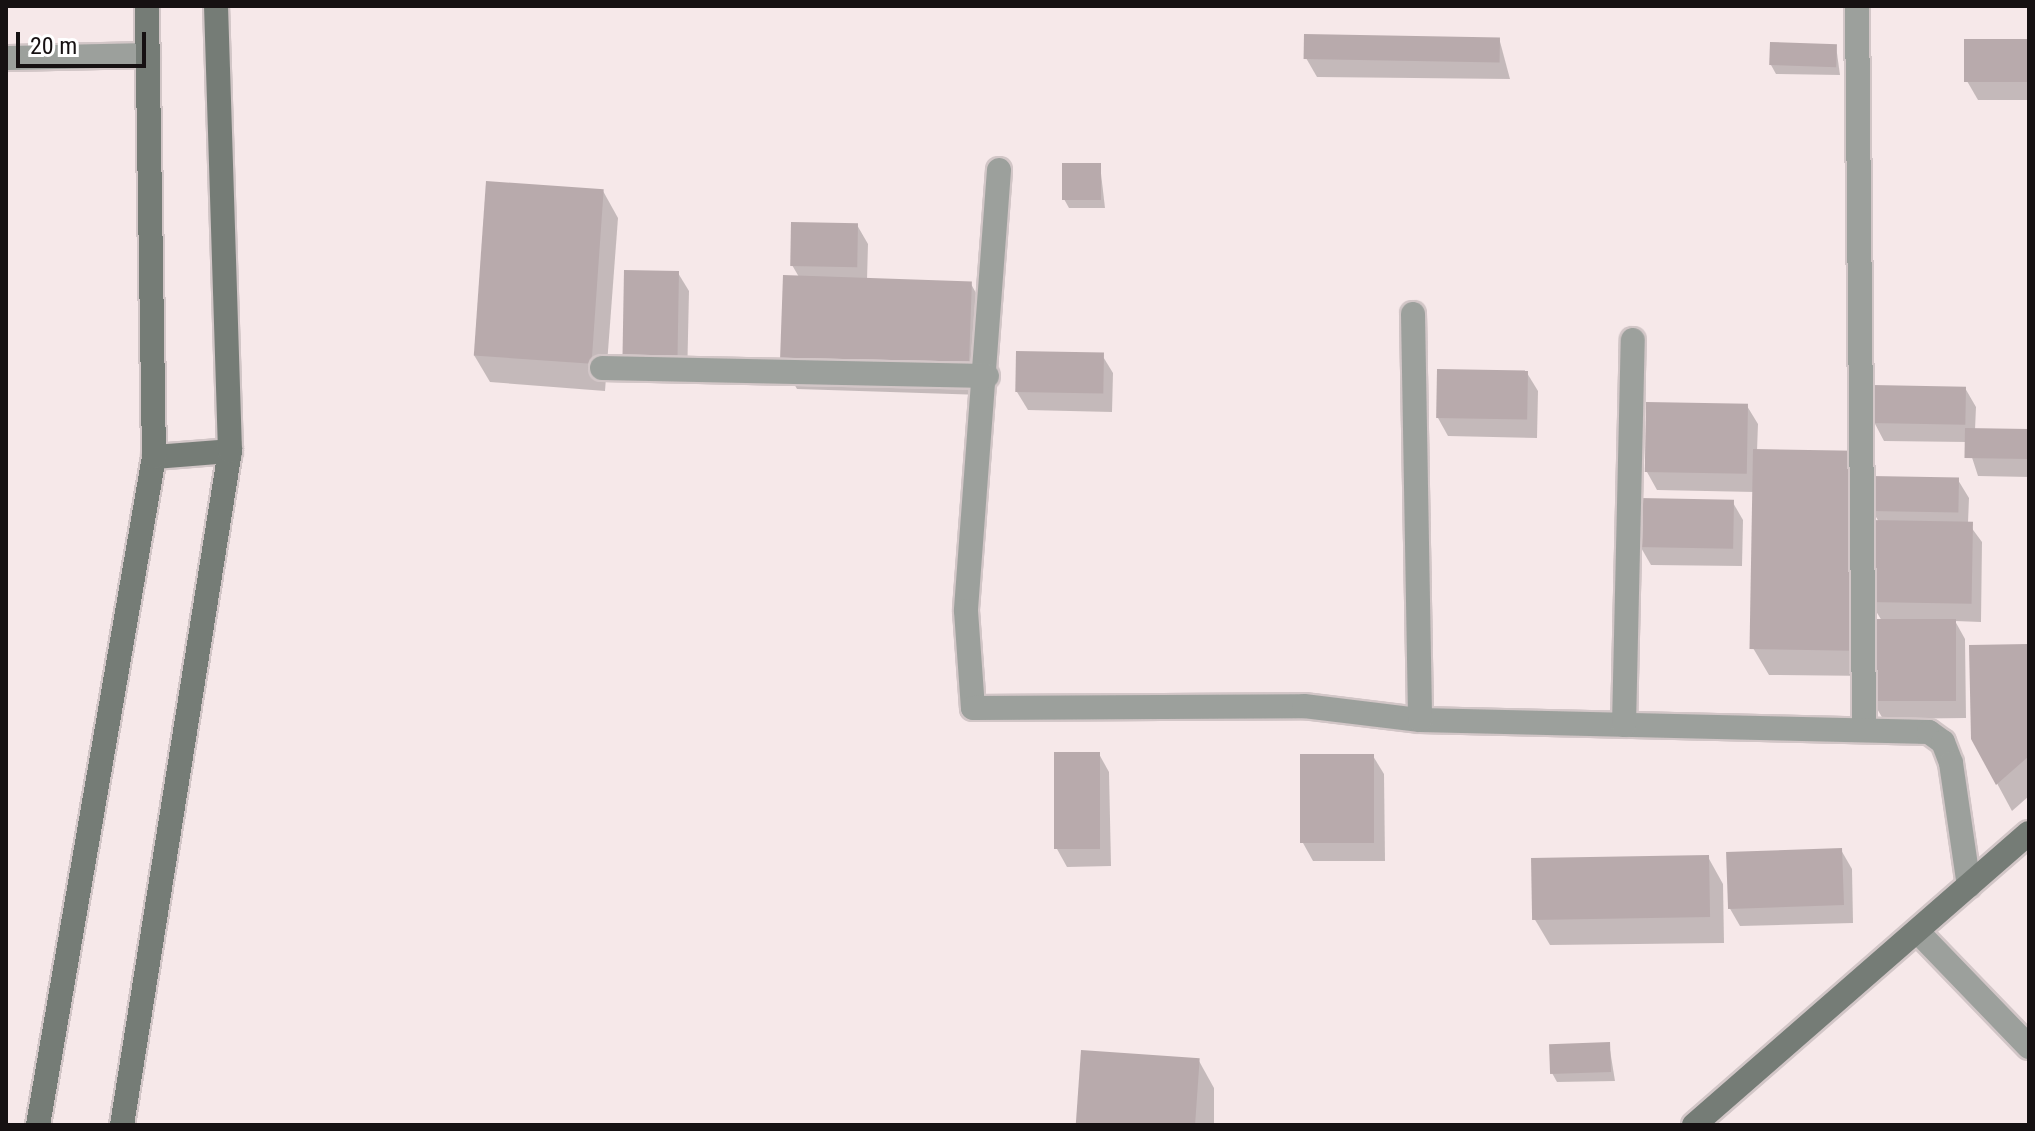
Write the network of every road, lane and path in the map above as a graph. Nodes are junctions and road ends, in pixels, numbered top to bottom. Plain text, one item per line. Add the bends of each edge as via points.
1 (147, 6) edge
2 (216, 6) edge
3 (1857, 6) edge
4 (148, 55) junction
5 (6, 58) edge
6 (999, 170) dead end
7 (1413, 314) dead end
8 (1633, 340) dead end
9 (602, 368) dead end
10 (987, 376) junction
11 (230, 451) junction
12 (154, 457) junction
13 (1420, 720) junction
14 (1624, 725) junction
15 (1864, 727) junction
16 (2029, 833) edge
17 (1969, 886) junction
18 (1917, 931) junction
19 (2029, 1047) edge
20 (38, 1125) edge
21 (122, 1125) edge
22 (1694, 1125) edge

1 - 4 street
2 - 11 street
3 - 15 street
4 - 5 street
4 - 12 street
6 - 10 street
7 - 13 street
8 - 14 street
9 - 10 street
10 - 13 street via 966,611 973,708 1304,706
11 - 12 street
11 - 21 street
12 - 20 street
13 - 14 street
14 - 15 street
15 - 17 street via 1929,732 1943,742
16 - 17 street
17 - 18 street
18 - 19 street
18 - 22 street

